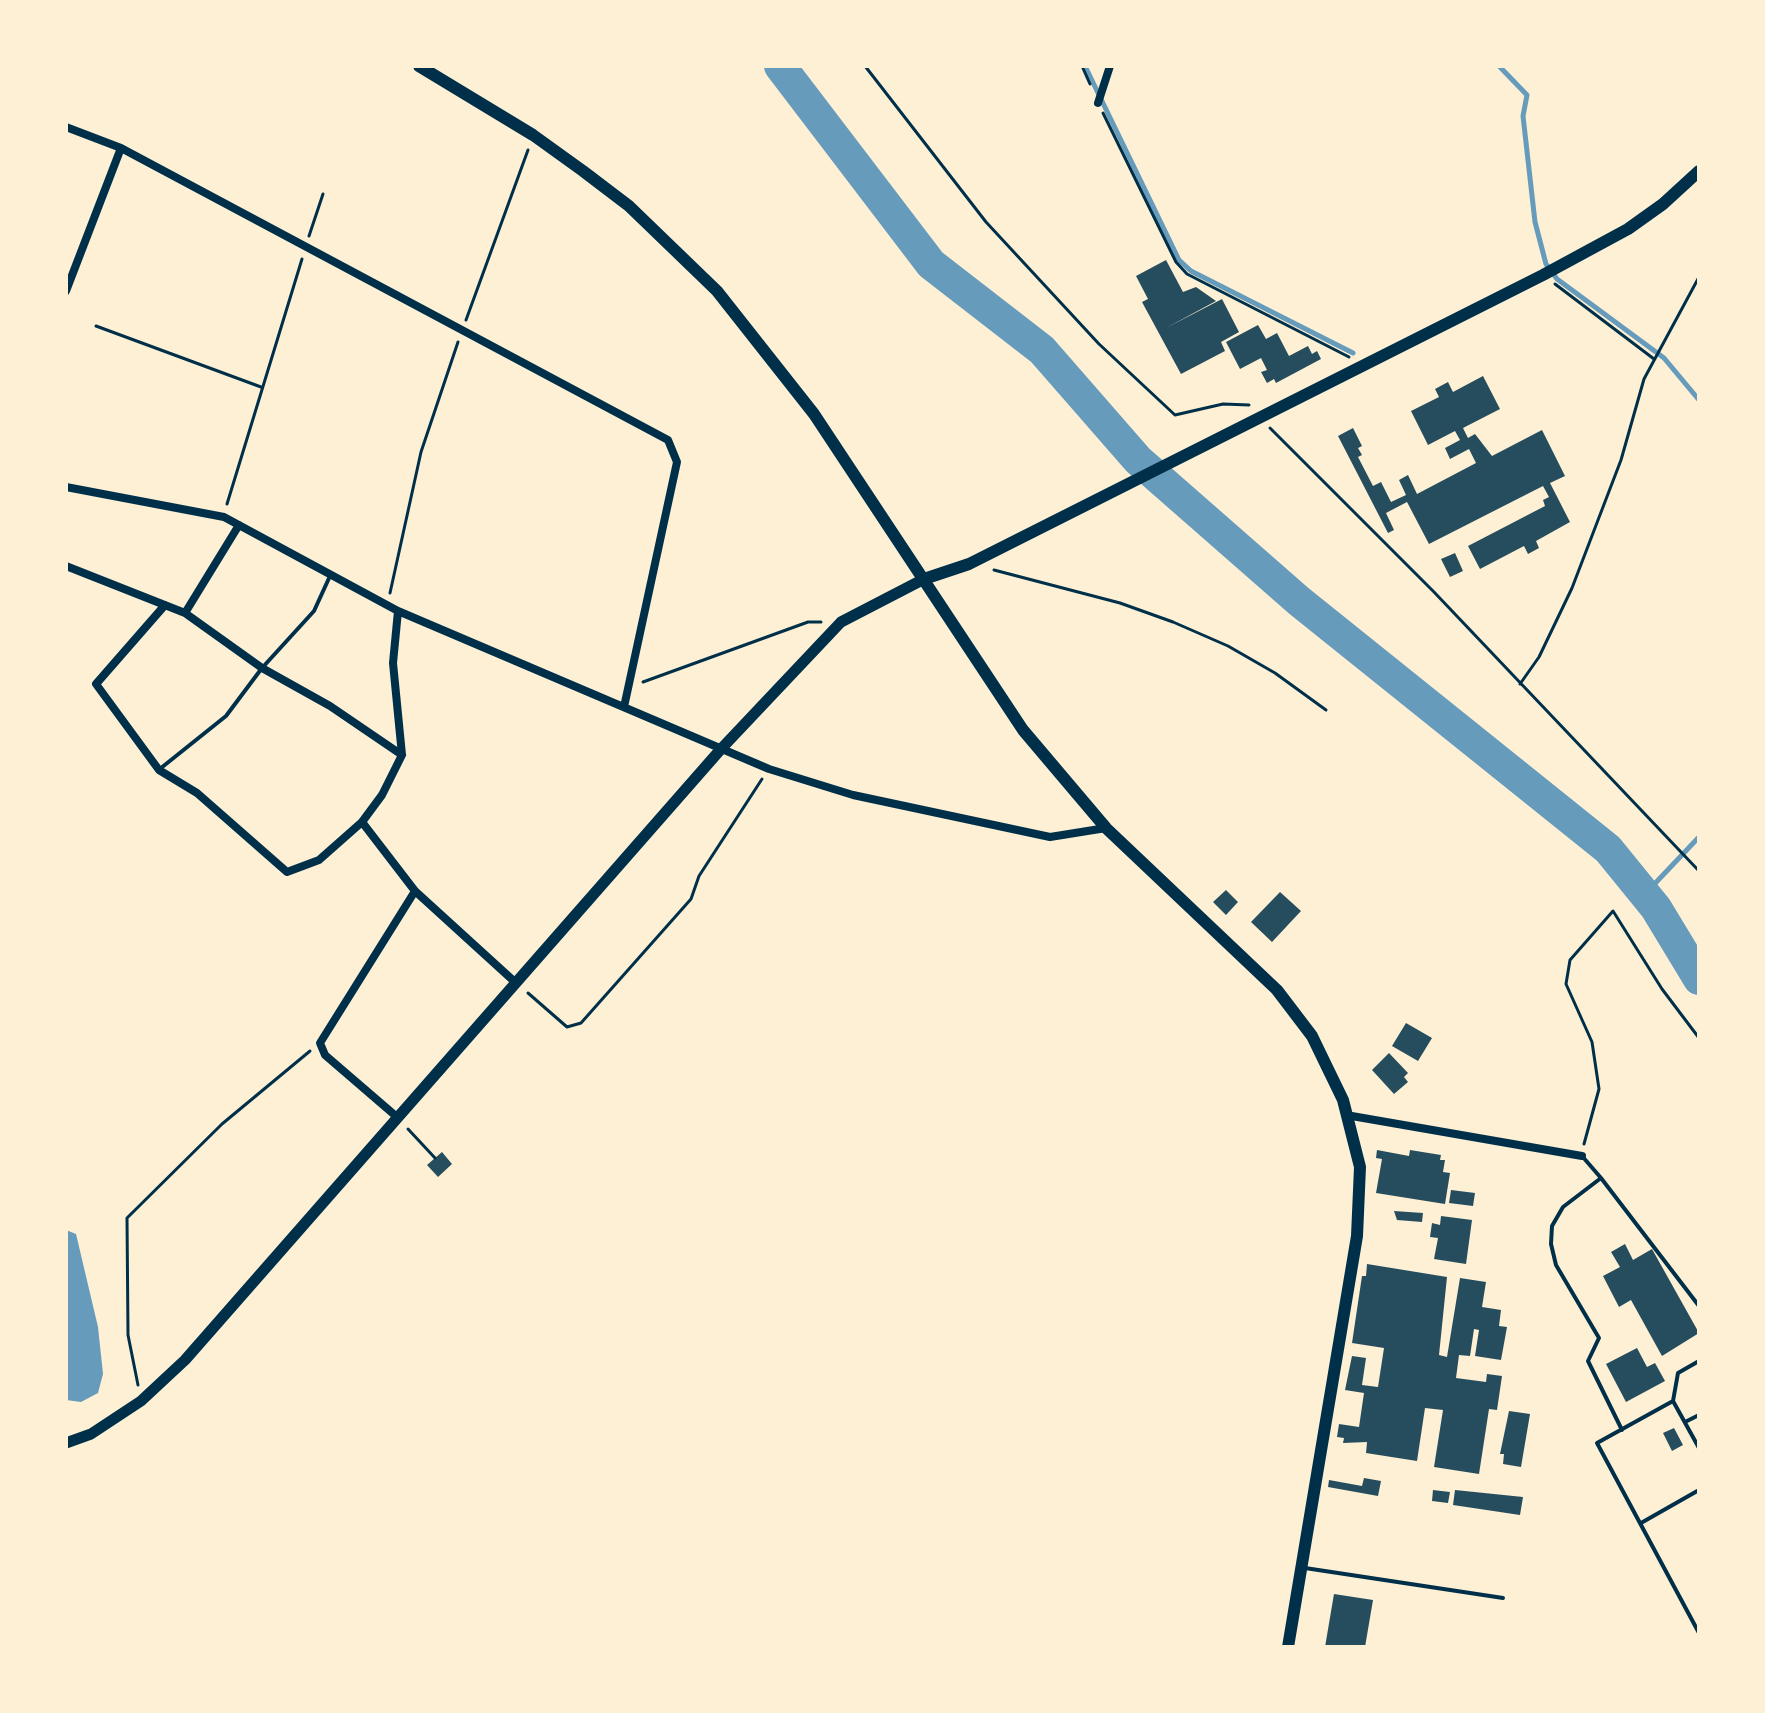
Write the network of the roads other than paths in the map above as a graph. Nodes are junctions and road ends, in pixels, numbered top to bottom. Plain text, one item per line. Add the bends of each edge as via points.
1 (419, 66) edge
2 (1110, 66) edge
3 (1098, 103) road end
4 (66, 127) edge
5 (121, 148) junction
6 (1699, 171) edge
7 (66, 291) edge
8 (66, 487) edge
9 (239, 525) junction
10 (66, 566) edge
11 (331, 574) junction
12 (924, 579) junction
13 (165, 605) junction
14 (398, 611) junction
15 (185, 613) junction
16 (262, 668) junction
17 (624, 707) junction
18 (721, 749) junction
19 (402, 755) junction
20 (159, 770) junction
21 (362, 822) junction
22 (1106, 828) junction
23 (415, 891) junction
24 (516, 983) junction
25 (1346, 1115) junction
26 (397, 1117) junction
27 (1582, 1156) joint
28 (1601, 1178) junction
29 (1699, 1306) edge
30 (1699, 1361) edge
31 (1673, 1401) junction
32 (1699, 1415) edge
33 (1685, 1422) junction
34 (1622, 1430) junction
35 (66, 1443) edge
36 (1699, 1448) edge
37 (1699, 1490) edge
38 (1641, 1523) junction
39 (1302, 1567) junction
40 (1503, 1598) dead end
41 (1699, 1633) edge
42 (1288, 1647) edge

1 - 12 main road via 533,135 629,206 717,291 792,383
2 - 3 street
4 - 5 street
5 - 7 street
5 - 17 street via 668,440 677,462
6 - 12 main road via 1628,229 1543,275 969,564
8 - 9 street via 224,517
9 - 11 street
9 - 15 street
10 - 13 street
11 - 14 street
11 - 16 lane via 314,611
12 - 18 street via 841,622
12 - 22 main road via 1023,730
13 - 15 street
13 - 20 street via 96,684
14 - 17 street
14 - 19 street via 393,663
15 - 16 street
16 - 19 street
16 - 20 lane via 226,716
17 - 18 street
18 - 22 street via 853,795 1050,837
18 - 24 street
19 - 21 street
20 - 21 street via 197,793 287,872 319,860
21 - 23 street
22 - 25 main road via 1277,990 1312,1036
23 - 24 street
23 - 26 street via 320,1043 325,1055
24 - 26 street
25 - 27 street
25 - 39 main road via 1360,1167 1357,1236
26 - 35 street via 185,1360 141,1401 91,1434
27 - 28 lane
28 - 29 lane
28 - 34 lane via 1563,1207 1552,1226 1551,1244 1556,1265 1599,1338 1588,1361
30 - 31 lane via 1678,1373
31 - 33 lane
31 - 34 lane
32 - 33 lane
33 - 36 lane
34 - 38 lane via 1597,1443
37 - 38 lane
38 - 41 lane
39 - 40 lane
39 - 42 main road

